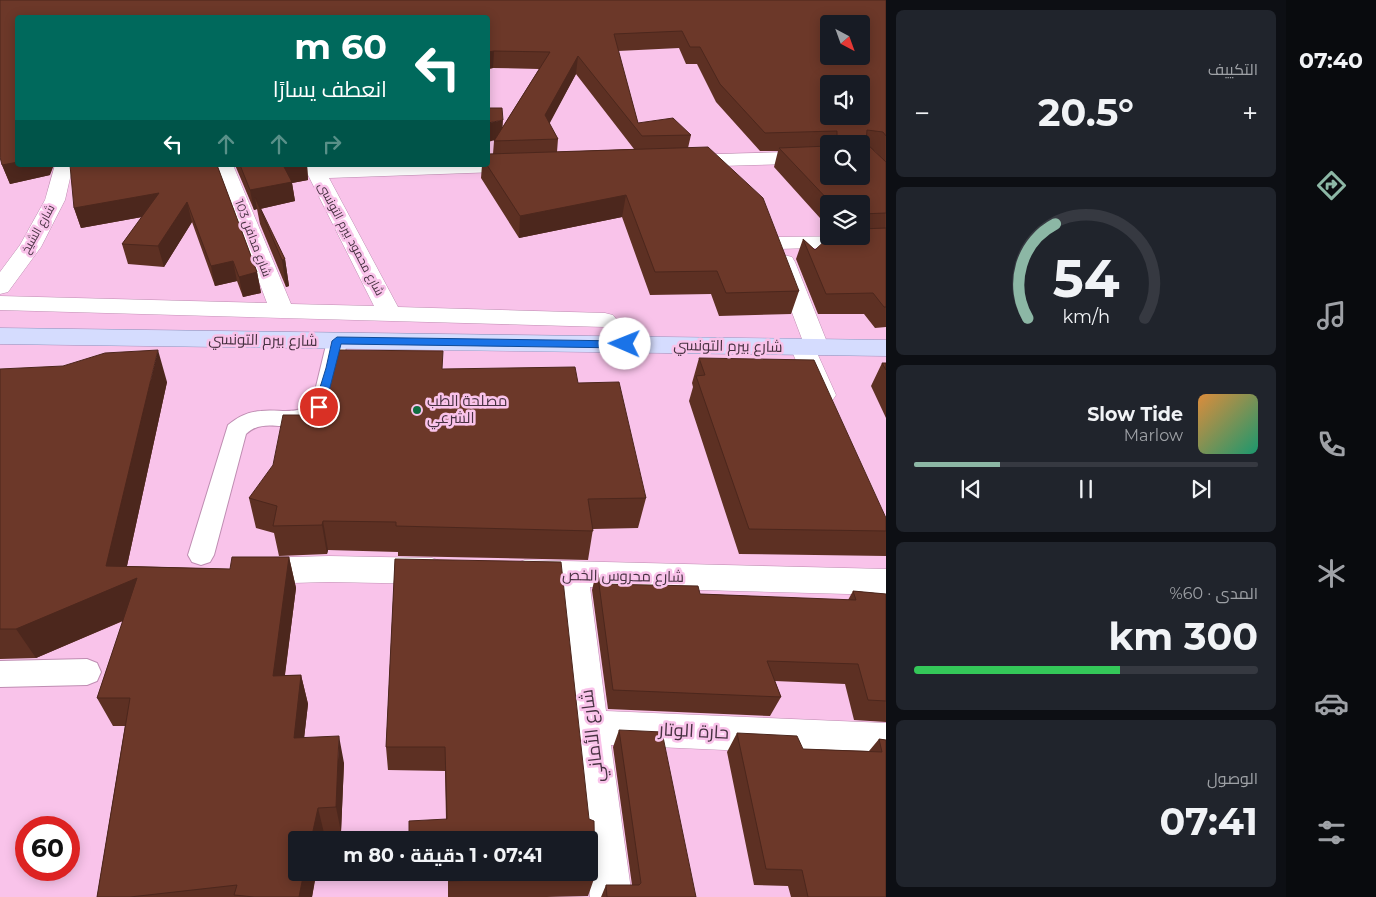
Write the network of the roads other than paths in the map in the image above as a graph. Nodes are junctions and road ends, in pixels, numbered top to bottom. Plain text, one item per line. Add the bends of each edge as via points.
1 (820, 157) edge
2 (669, 162) edge
3 (540, 166) edge
4 (63, 167) edge
5 (225, 167) edge
6 (465, 167) edge
7 (490, 167) edge
8 (314, 169) edge
9 (886, 240) edge
10 (0, 287) edge
11 (0, 304) edge
12 (282, 311) junction
13 (390, 314) junction
14 (605, 320) dead end
15 (0, 336) edge
16 (337, 341) junction
17 (810, 347) junction
18 (886, 348) edge
19 (834, 420) edge
20 (201, 555) dead end
21 (230, 572) edge
22 (456, 572) edge
23 (494, 572) edge
24 (572, 574) junction
25 (886, 582) edge
26 (87, 672) dead end
27 (0, 674) edge
28 (591, 727) junction
29 (886, 740) edge
30 (611, 897) edge

1 - 2 street
3 - 7 street
4 - 10 street, شارع الشيخ via 51,208 30,247
5 - 12 street, شارع مدافن 103
6 - 8 street
8 - 13 street, شارع محمود بيرم التونسى
9 - 17 street via 774,235
11 - 12 street
12 - 13 street
13 - 14 street
15 - 16 main road, شارع بيرم التونسي
16 - 17 main road, شارع بيرم التونسي
16 - 20 lane via 319,407 313,413 294,419 257,418 236,431
17 - 18 main road, شارع بيرم التونسي
17 - 19 street
21 - 22 street via 329,569
23 - 24 street, شارع محروس الخص
24 - 25 street, شارع محروس الخص
24 - 28 street, شارع الأماني
26 - 27 lane
28 - 29 street, حارة الوتار
28 - 30 street, شارع الأماني

